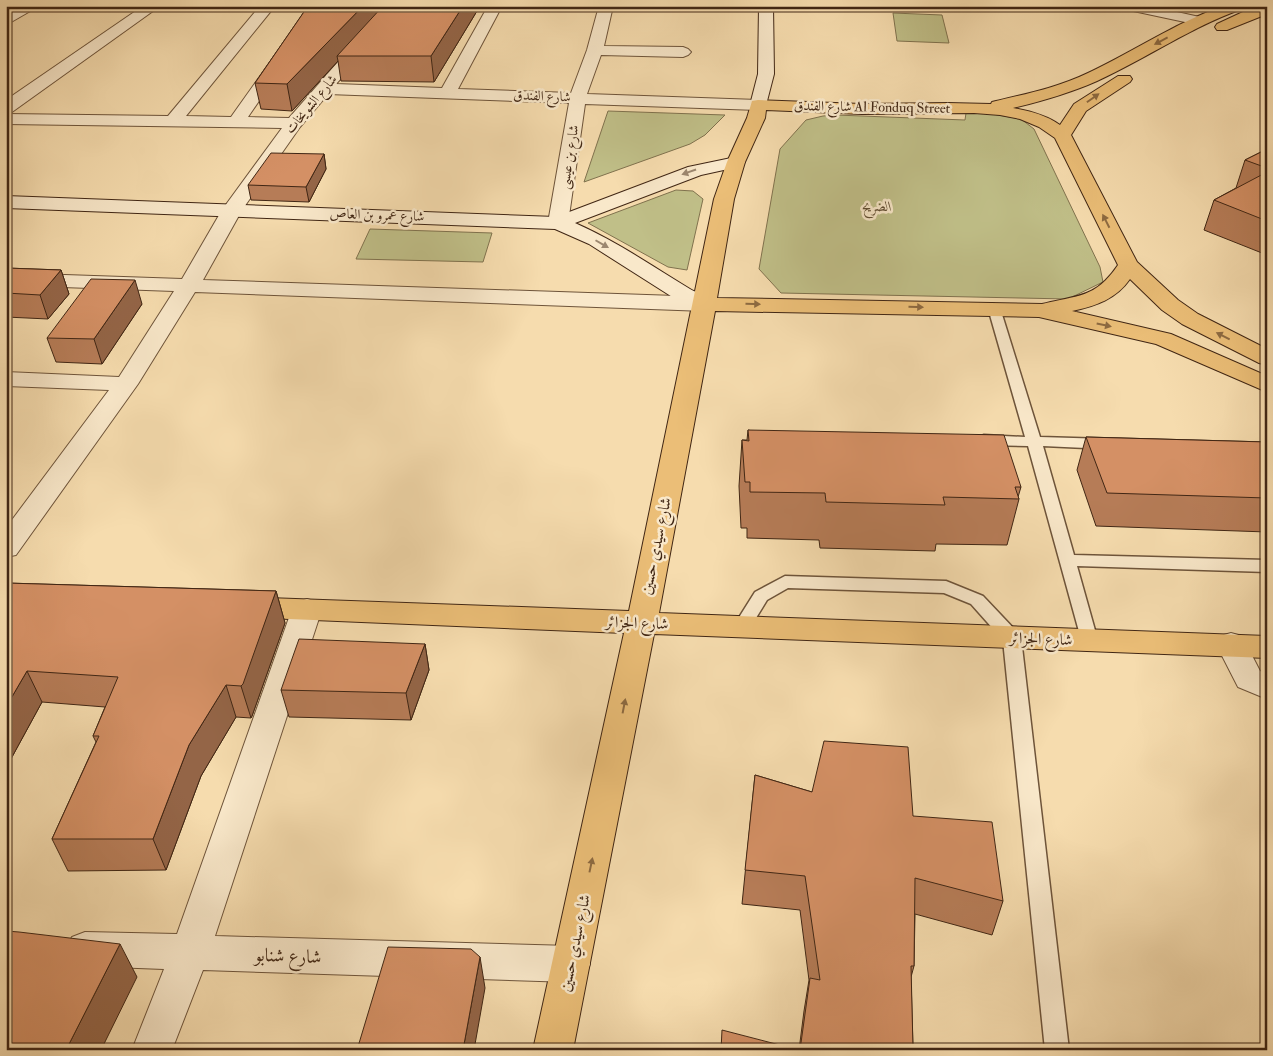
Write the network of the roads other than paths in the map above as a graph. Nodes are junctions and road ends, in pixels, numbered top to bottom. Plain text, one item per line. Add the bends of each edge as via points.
1 (32, 6) edge
2 (153, 6) edge
3 (268, 6) edge
4 (317, 6) edge
5 (399, 6) edge
6 (495, 6) edge
7 (606, 6) edge
8 (766, 6) edge
9 (1237, 6) edge
10 (1133, 7) edge
11 (1267, 9) edge
12 (6, 21) edge
13 (1199, 21) junction
14 (1211, 33) dead end
15 (595, 50) junction
16 (683, 52) dead end
17 (1134, 74) dead end
18 (325, 89) junction
19 (448, 92) junction
20 (578, 97) junction
21 (758, 105) junction
22 (6, 108) edge
23 (987, 109) junction
24 (6, 119) edge
25 (173, 121) junction
26 (236, 122) junction
27 (294, 123) junction
28 (1062, 135) junction
29 (736, 162) junction
30 (6, 202) edge
31 (232, 210) junction
32 (558, 223) junction
33 (1128, 265) junction
34 (6, 279) edge
35 (190, 285) junction
36 (705, 304) junction
37 (994, 308) junction
38 (1039, 310) junction
39 (1267, 358) edge
40 (6, 379) edge
41 (126, 384) junction
42 (1267, 385) edge
43 (966, 439) edge
44 (1034, 442) junction
45 (1121, 445) edge
46 (6, 548) edge
47 (1066, 560) junction
48 (1267, 566) edge
49 (220, 607) edge
50 (307, 609) junction
51 (640, 623) junction
52 (742, 627) junction
53 (1012, 638) junction
54 (1089, 641) junction
55 (1231, 644) junction
56 (1267, 647) edge
57 (1267, 687) edge
58 (55, 947) edge
59 (190, 953) junction
60 (571, 964) junction
61 (152, 1050) edge
62 (553, 1050) edge
63 (1057, 1050) edge

1 - 12 street
2 - 22 street
3 - 25 street
4 - 26 street
5 - 18 street, شارع الشويخات
6 - 19 street
7 - 15 street, شارع بن عيسى
8 - 21 street via 766,74
9 - 13 main road
10 - 13 street
11 - 14 main road
13 -> 23 main road via 1073,86
15 - 16 street
15 - 20 street, شارع بن عيسى
28 -> 17 main road via 1080,108
18 - 19 street, شارع الفندق
18 - 27 street, شارع الشويخات
19 - 20 street, شارع الفندق
20 - 21 street, شارع الفندق
20 - 32 street, شارع بن عيسى
21 - 23 main road, شارع الفندق Al Fonduq Street
21 - 29 main road, شارع سيدي حسين via 756,118
23 - 28 main road via 1030,117 1054,127
24 - 25 street
25 - 26 street
26 - 27 street
27 - 31 street, شارع الشويخات
33 -> 28 main road
29 -> 32 street, شارع عمرو بن العاص via 687,172
29 - 36 main road, شارع سيدي حسين via 724,199
30 - 31 street, شارع عمرو بن العاص
31 - 32 street, شارع عمرو بن العاص
31 - 35 street, شارع الشويخات
32 -> 36 street via 596,240
33 - 38 main road via 1117,282 1092,299
39 -> 33 main road via 1190,319 1170,305
34 - 35 street
35 - 36 street
35 - 41 street, شارع الشويخات
36 -> 37 main road
36 - 51 main road, شارع سيدي حسين
37 - 38 main road
37 - 44 lane
38 -> 42 main road via 1162,339
40 - 41 street
41 - 46 street, شارع الشويخات
43 - 44 lane
44 - 45 lane
44 - 47 lane
47 - 48 lane
47 - 54 lane
49 - 50 main road, شارع الجزائر
50 - 51 main road, شارع الجزائر
50 - 59 street
51 - 52 main road, شارع الجزائر
60 -> 51 main road, شارع سيدي حسين
52 - 53 main road, شارع الجزائر
52 - 53 lane via 761,596 785,582 946,587 977,600
53 - 54 main road, شارع الجزائر
53 - 63 lane
54 - 55 main road, شارع الجزائر
55 - 56 main road, شارع الجزائر
55 - 57 street via 1249,679
58 - 59 street, شارع شنابو
59 - 60 street, شارع شنابو
59 - 61 street
60 - 62 main road, شارع سيدي حسين

